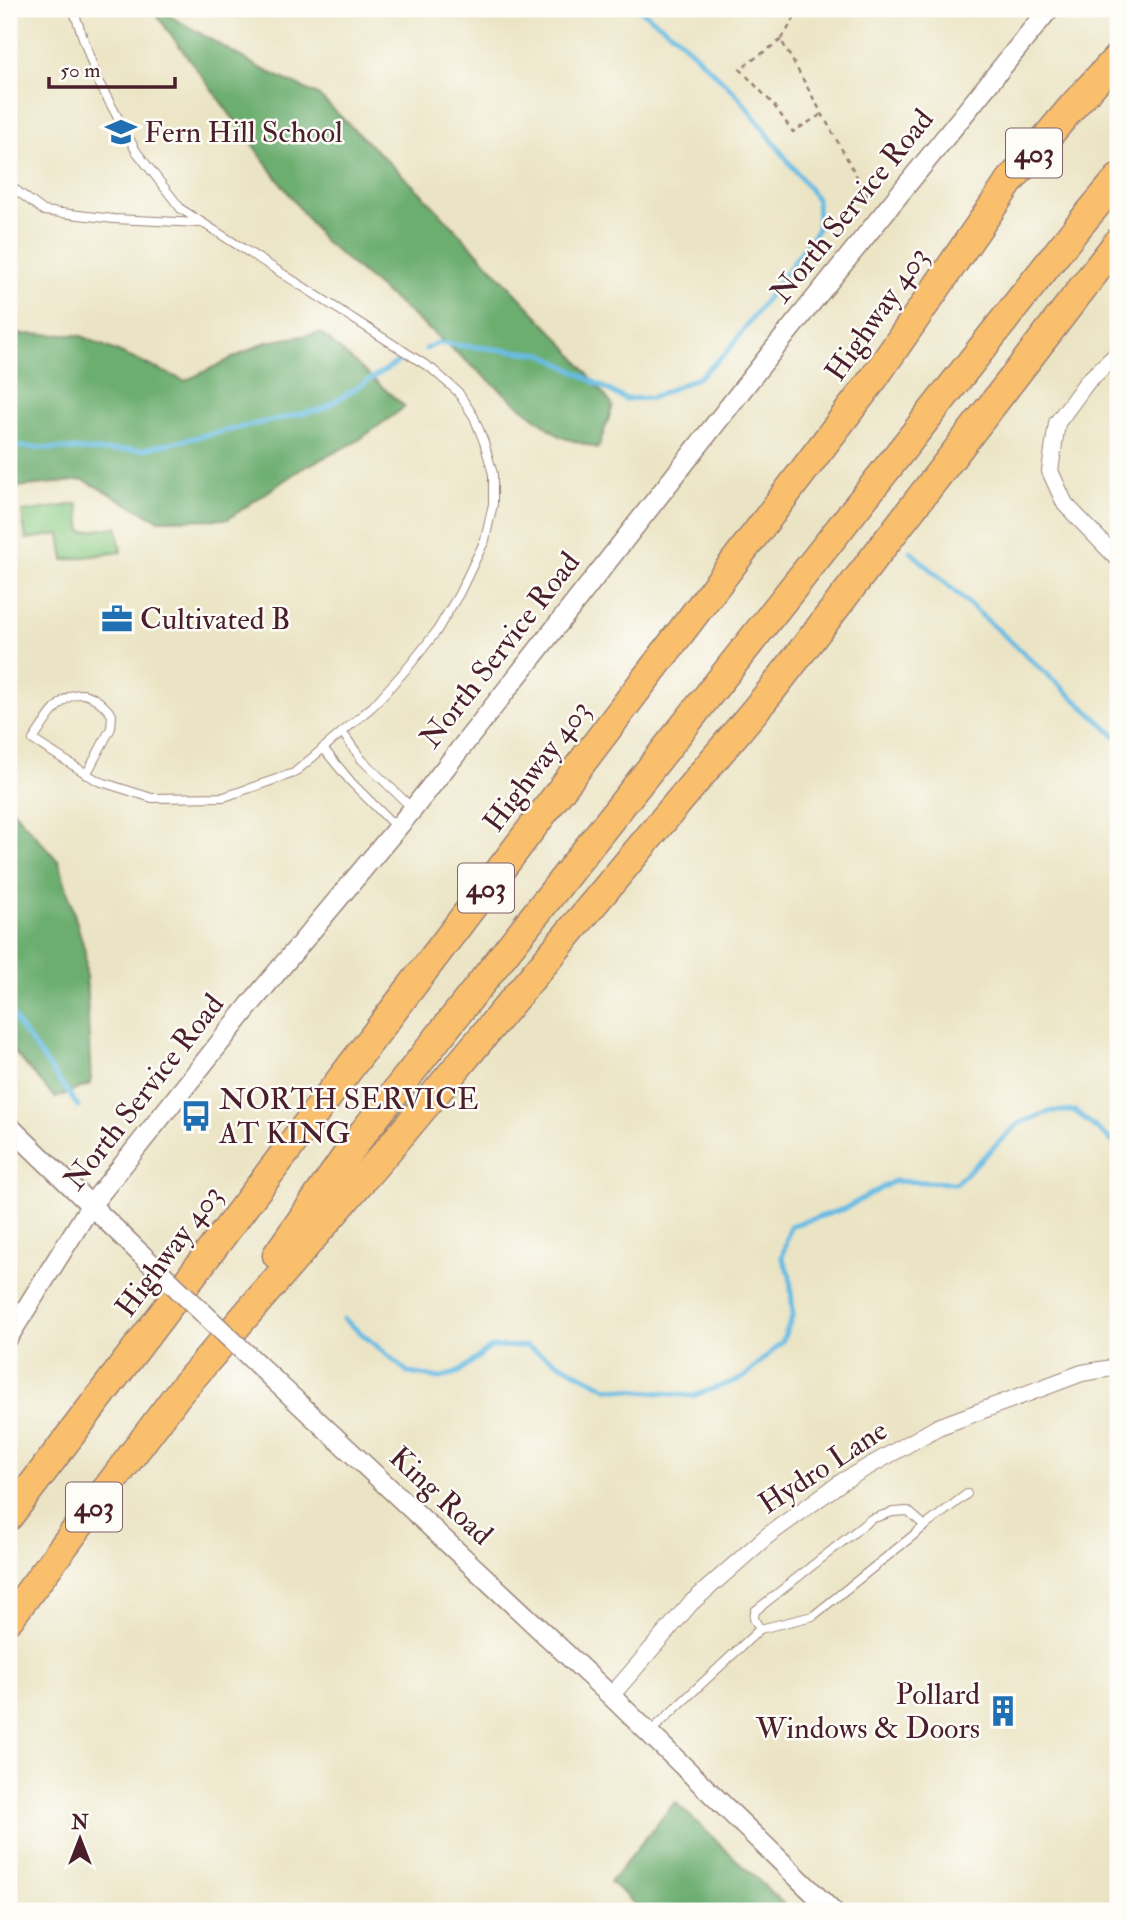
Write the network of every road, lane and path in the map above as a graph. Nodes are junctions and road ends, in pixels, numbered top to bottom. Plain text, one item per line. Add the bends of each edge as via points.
1 (73, 9) edge
2 (800, 9) edge
3 (1049, 9) edge
4 (781, 40) junction
5 (1118, 57) edge
6 (1118, 85) edge
7 (822, 114) junction
8 (1118, 179) edge
9 (9, 185) edge
10 (880, 218) junction
11 (203, 223) junction
12 (1118, 242) edge
13 (957, 257) junction
14 (1118, 353) edge
15 (1118, 559) edge
16 (342, 732) junction
17 (323, 748) junction
18 (86, 775) junction
19 (413, 809) junction
20 (397, 828) junction
21 (9, 1126) edge
22 (91, 1205) junction
23 (9, 1336) edge
24 (1118, 1367) edge
25 (178, 1394) junction
26 (967, 1494) dead end
27 (9, 1516) edge
28 (925, 1526) junction
29 (9, 1619) edge
30 (760, 1629) junction
31 (611, 1696) junction
32 (649, 1733) junction
33 (832, 1911) edge

1 - 11 lane via 98,81 136,151 181,209
2 - 4 path
3 - 10 street, North Service Road
4 - 7 path
4 - 7 path via 740,69 793,132
5 - 13 highway, Highway 403 / 403 via 1010,181
6 - 13 highway via 1029,174
7 - 10 path
8 - 25 highway via 359,1138
9 - 11 lane via 44,211
10 - 19 street, North Service Road
11 - 16 lane via 432,369 458,392 468,408 490,463 493,504 485,540 459,594 410,665
12 - 25 highway, 403 via 771,691
13 - 27 highway, Highway 403 / 403 via 874,378
14 - 15 street via 1087,382 1057,423 1050,471 1065,504
16 - 17 lane
16 - 19 lane via 362,760
17 - 18 lane via 295,772 224,797 152,798
17 - 20 lane
18 - 18 lane via 111,728 112,715 94,698 82,694 56,705 33,740
19 - 20 street, North Service Road
20 - 22 street, North Service Road
21 - 22 street, King Road
22 - 23 street, North Service Road
22 - 31 street, King Road, bridge
24 - 31 street, Hydro Lane via 1082,1373 938,1427 843,1481 767,1536 691,1603
25 - 29 highway, 403
26 - 28 lane
28 - 30 lane via 813,1616
28 - 30 lane via 908,1511 871,1519 755,1611
30 - 32 lane
31 - 32 street, King Road
32 - 33 street, King Road

